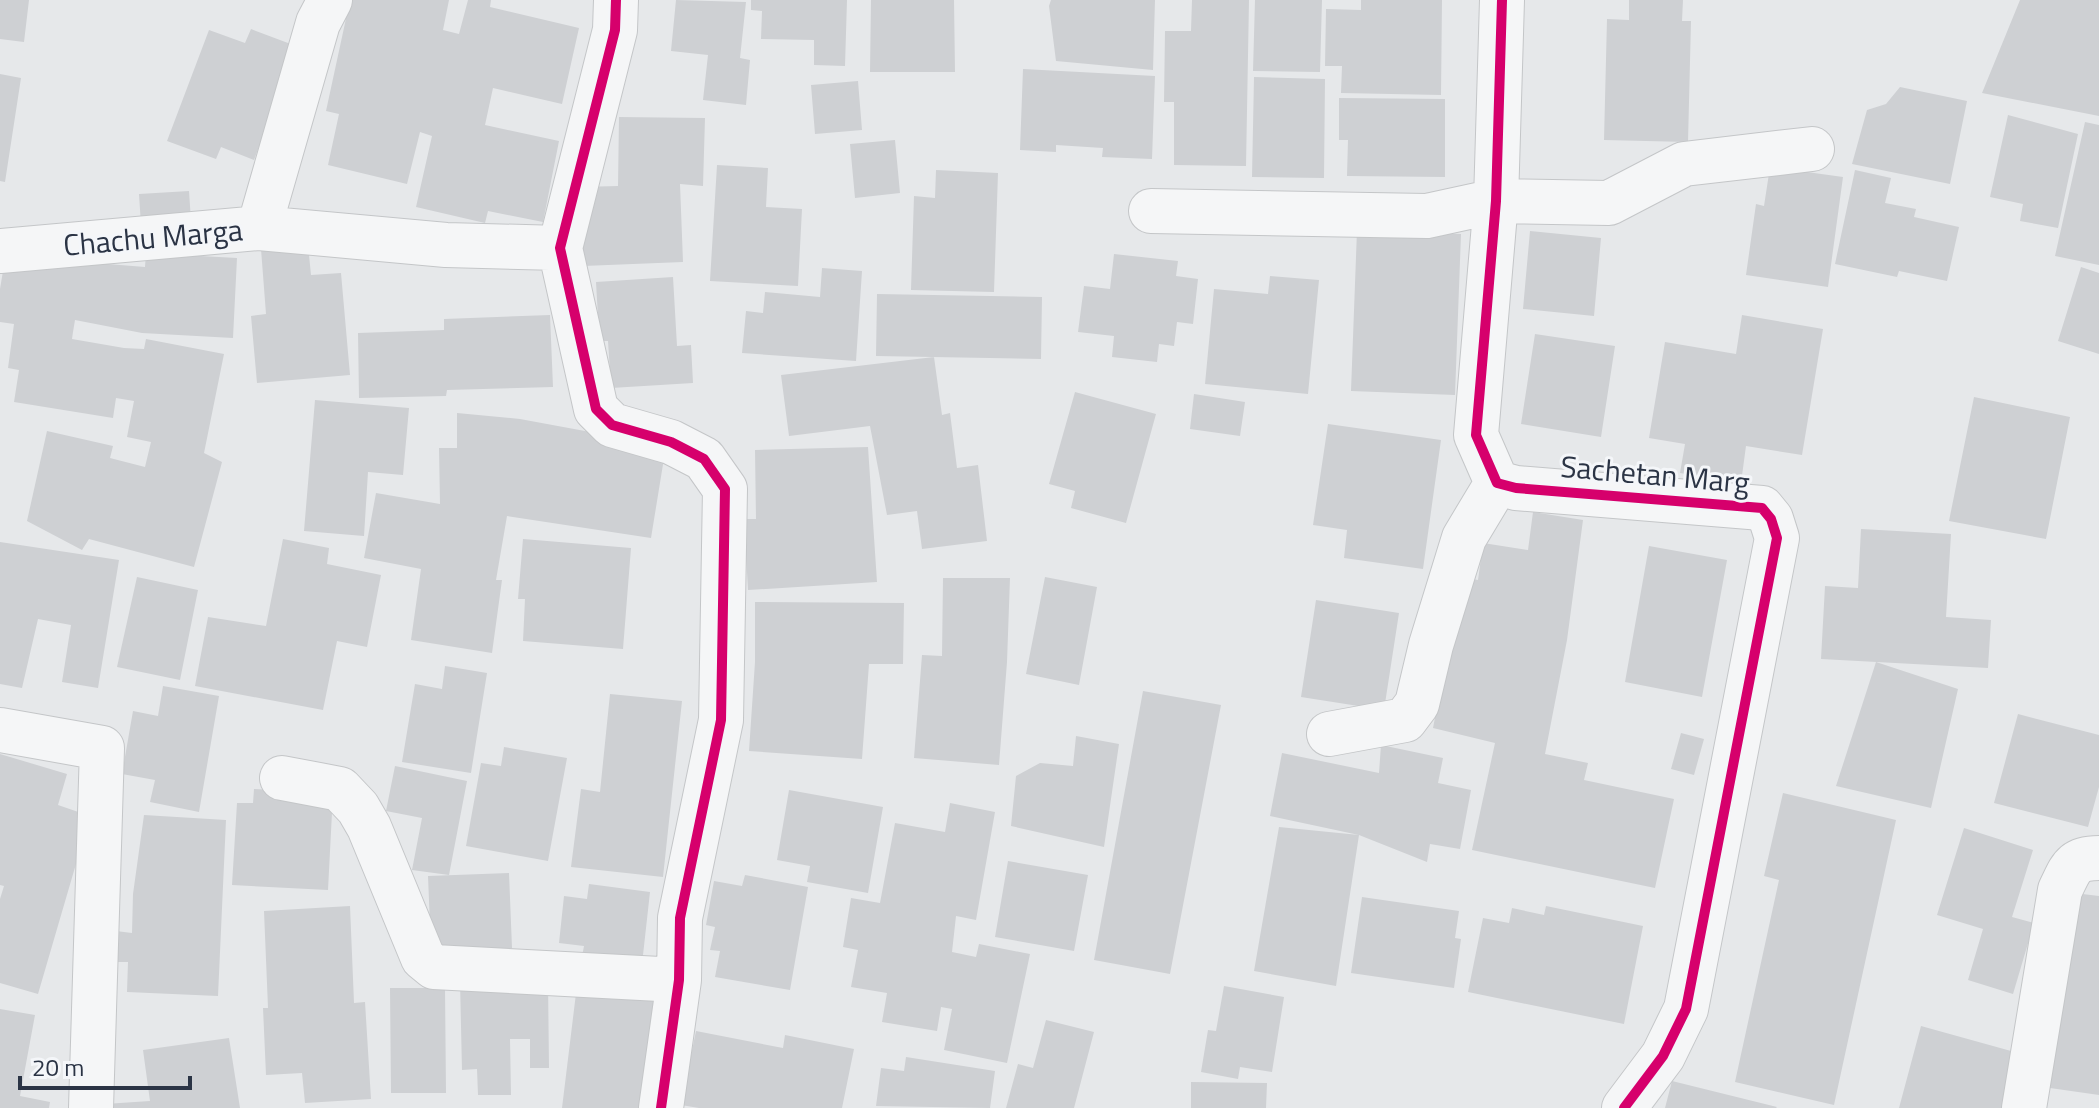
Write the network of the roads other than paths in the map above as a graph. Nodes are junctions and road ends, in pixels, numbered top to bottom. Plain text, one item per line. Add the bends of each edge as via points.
1 (330, 0) edge
2 (616, 0) edge
3 (1502, 0) edge
4 (1812, 149) dead end
5 (1496, 201) junction
6 (1151, 211) dead end
7 (259, 228) junction
8 (560, 248) junction
9 (0, 251) edge
10 (1497, 483) junction
11 (0, 730) edge
12 (1329, 734) dead end
13 (282, 778) dead end
14 (2099, 858) edge
15 (679, 980) junction
16 (91, 1108) edge
17 (661, 1108) edge
18 (1624, 1108) edge
19 (2024, 1108) edge

1 - 7 street, Chachu Marga via 318,23
2 - 8 street via 615,30
3 - 5 street
4 - 5 street via 1684,164 1609,203
5 - 6 street via 1427,216
5 - 10 street via 1476,435
7 - 8 street via 446,245
7 - 9 street, Chachu Marga
8 - 15 street via 596,409 612,425 671,442 704,459 725,489 721,720 680,918
10 - 12 street via 1464,538 1417,704 1405,720
10 - 18 street, Sachetan Marg via 1762,508 1777,538 1686,1009 1663,1056
11 - 16 street via 102,748
13 - 15 street via 340,789 358,808 423,958 434,967
14 - 19 street via 2072,864 2060,890
15 - 17 street

